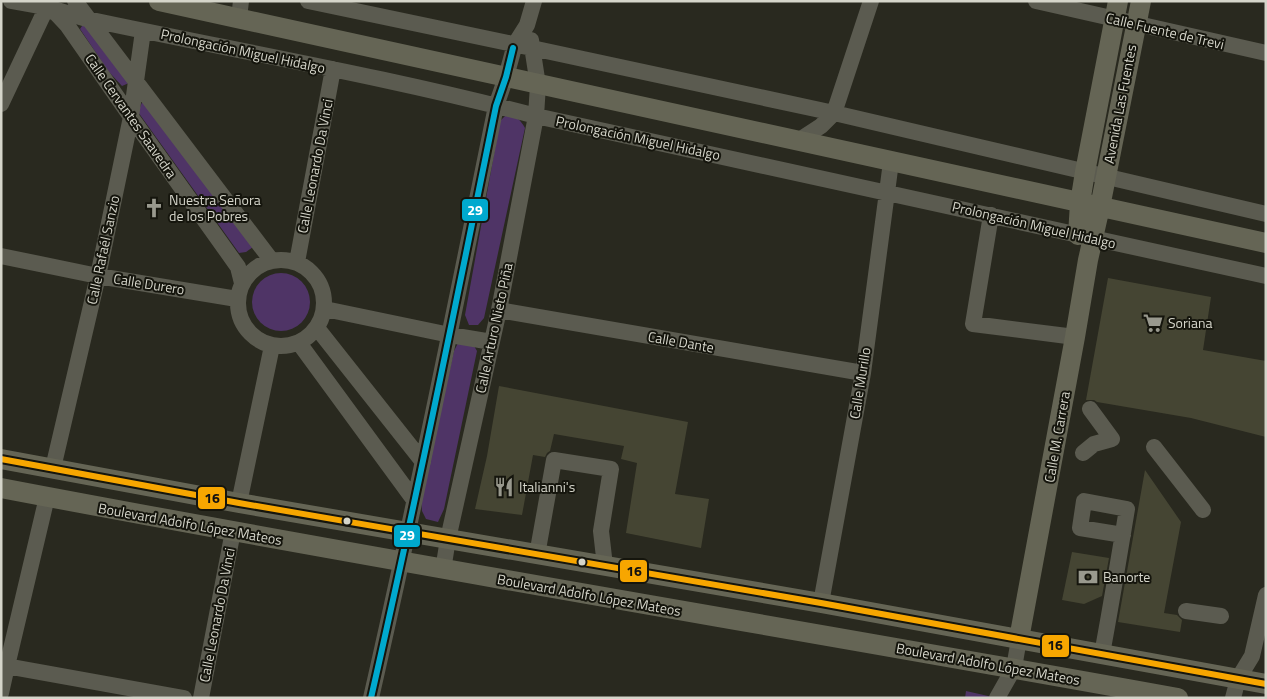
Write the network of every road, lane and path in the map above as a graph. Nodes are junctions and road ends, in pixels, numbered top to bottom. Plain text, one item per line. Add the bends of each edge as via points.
1 (10, 1) edge
2 (75, 1) edge
3 (159, 1) edge
4 (308, 1) edge
5 (534, 1) edge
6 (870, 1) edge
7 (1036, 1) edge
8 (1141, 1) edge
9 (48, 4) edge
10 (240, 10) edge
11 (1116, 10) edge
12 (87, 19) junction
13 (1136, 24) junction
14 (527, 25) junction
15 (143, 31) junction
16 (514, 44) junction
17 (532, 48) junction
18 (1266, 53) edge
19 (333, 69) junction
20 (506, 76) junction
21 (136, 82) junction
22 (538, 85) junction
23 (1, 104) edge
24 (496, 106) junction
25 (834, 113) junction
26 (536, 116) junction
27 (131, 117) junction
28 (798, 141) junction
29 (891, 162) junction
30 (1085, 172) junction
31 (1105, 177) junction
32 (886, 193) junction
33 (1090, 205) junction
34 (1266, 214) edge
35 (991, 215) junction
36 (1085, 237) junction
37 (1266, 243) edge
38 (1, 256) edge
39 (272, 261) junction
40 (297, 262) junction
41 (98, 276) junction
42 (1266, 276) edge
43 (242, 283) junction
44 (237, 299) junction
45 (324, 309) junction
46 (498, 310) junction
47 (317, 328) junction
48 (450, 334) junction
49 (1075, 337) junction
50 (492, 342) junction
51 (299, 343) junction
52 (272, 346) junction
53 (863, 373) junction
54 (1090, 408) dead end
55 (1154, 446) dead end
56 (1083, 453) dead end
57 (1, 459) edge
58 (423, 462) junction
59 (53, 468) junction
60 (1, 488) edge
61 (48, 497) junction
62 (414, 500) junction
63 (239, 503) junction
64 (1203, 510) dead end
65 (233, 532) junction
66 (408, 533) junction
67 (1123, 535) dead end
68 (448, 539) junction
69 (537, 554) junction
70 (402, 562) junction
71 (605, 566) junction
72 (443, 570) junction
73 (1266, 595) edge
74 (821, 604) junction
75 (1186, 610) dead end
76 (1221, 616) dead end
77 (1020, 639) junction
78 (1102, 654) junction
79 (4, 666) edge
80 (1014, 668) junction
81 (1236, 688) edge
82 (1262, 688) edge
83 (1, 694) edge
84 (184, 698) edge
85 (201, 698) edge
86 (371, 698) edge
87 (997, 698) edge
88 (1178, 698) edge

1 - 9 street, Prolongación Miguel Hidalgo
2 - 12 street, Calle Cervantes Saavedra
3 - 10 main road
4 - 16 street
5 - 14 street
6 - 25 street
7 - 11 street, Calle Fuente de Trevi
8 - 13 main road, Avenida Las Fuentes
9 - 12 street, Prolongación Miguel Hidalgo
9 - 23 street
9 - 27 street, Calle Cervantes Saavedra via 67,25
10 - 20 main road
11 - 13 street, Calle Fuente de Trevi
11 - 30 main road, Avenida Las Fuentes
12 - 15 street, Prolongación Miguel Hidalgo
12 - 21 street, Calle Cervantes Saavedra
13 - 18 street, Calle Fuente de Trevi
13 - 31 main road, Avenida Las Fuentes
14 - 16 street
14 - 17 street, Calle Arturo Nieto Piña
15 - 19 street, Prolongación Miguel Hidalgo
15 - 21 street, Calle Rafaél Sanzio
16 - 17 street
16 - 20 street
17 - 22 street, Calle Arturo Nieto Piña
17 - 25 street
19 - 24 street, Prolongación Miguel Hidalgo
19 - 40 street, Calle Leonardo Da Vinci
20 - 22 main road
20 - 24 street
21 - 27 street, Calle Rafaél Sanzio
21 - 39 street, Calle Cervantes Saavedra
22 - 26 street, Calle Arturo Nieto Piña
22 - 28 main road
24 - 26 street, Prolongación Miguel Hidalgo
24 - 48 street
25 - 28 street
25 - 30 street
26 - 32 street, Prolongación Miguel Hidalgo
26 - 46 street, Calle Arturo Nieto Piña
27 - 41 street, Calle Rafaél Sanzio
27 - 43 street, Calle Cervantes Saavedra via 238,267
28 - 29 main road
29 - 32 street, Calle Murillo
29 - 33 main road
30 - 31 street
30 - 33 main road, Avenida Las Fuentes
31 - 33 main road, Avenida Las Fuentes
31 - 34 street
32 - 35 street, Prolongación Miguel Hidalgo
32 - 53 street, Calle Murillo
33 - 36 main road, Calle M. Carrera
33 - 37 main road
35 - 36 street, Prolongación Miguel Hidalgo
35 - 49 street via 973,324
36 - 42 street, Prolongación Miguel Hidalgo
36 - 49 main road, Calle M. Carrera via 1088,260
38 - 41 street, Calle Durero
39 - 40 street
39 - 43 street via 258,266
40 - 45 street via 321,285
41 - 44 street, Calle Durero
41 - 59 street, Calle Rafaél Sanzio
43 - 44 street
44 - 52 street via 246,329 256,339
45 - 47 street
45 - 48 street
46 - 50 street, Calle Arturo Nieto Piña
46 - 53 street, Calle Dante
47 - 51 street
47 - 58 street
48 - 50 street
48 - 58 street
49 - 77 main road, Calle M. Carrera
50 - 68 street, Calle Arturo Nieto Piña
51 - 52 street
51 - 62 street
52 - 63 street
53 - 74 street, Calle Murillo
54 - 56 street via 1112,439 1094,444
55 - 64 street
57 - 59 main road
58 - 62 street
59 - 63 main road
60 - 61 main road, Boulevard Adolfo López Mateos
61 - 65 main road, Boulevard Adolfo López Mateos
61 - 79 street
62 - 66 street
63 - 66 main road
65 - 70 main road, Boulevard Adolfo López Mateos
65 - 85 street, Calle Leonardo Da Vinci
66 - 68 main road
66 - 70 street
67 - 78 street
68 - 69 main road
68 - 72 street, Calle Arturo Nieto Piña
69 - 71 main road
69 - 71 street via 554,460 611,469 601,531
70 - 72 main road, Boulevard Adolfo López Mateos
70 - 86 street
71 - 74 main road
72 - 80 main road, Boulevard Adolfo López Mateos
73 - 81 street via 1252,656
74 - 77 main road
75 - 76 street
77 - 78 main road
77 - 80 street, Calle M. Carrera
78 - 81 main road
79 - 83 street
79 - 84 street
80 - 87 street, Calle M. Carrera
80 - 88 main road, Boulevard Adolfo López Mateos
81 - 82 main road

